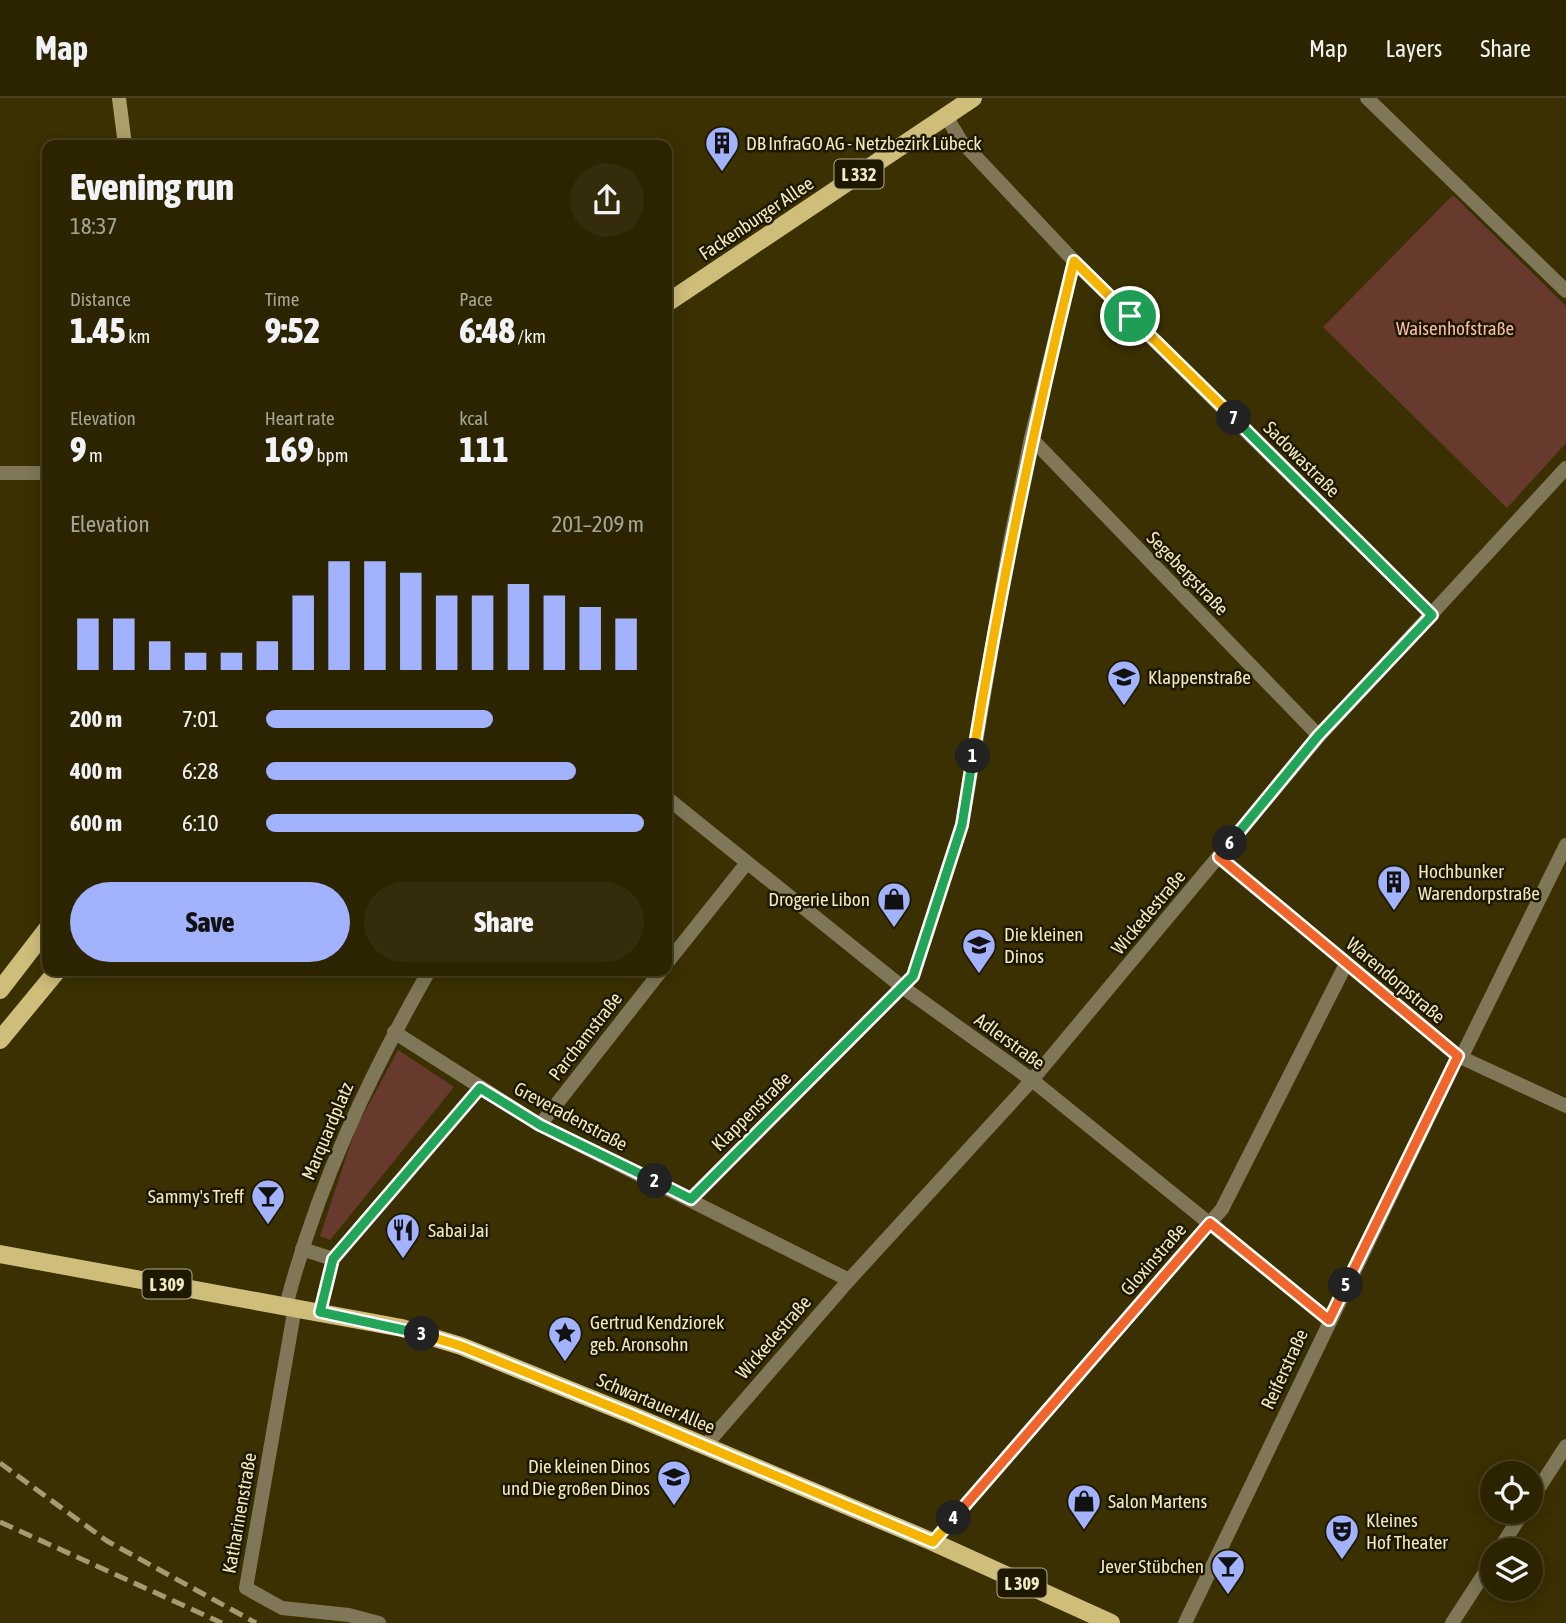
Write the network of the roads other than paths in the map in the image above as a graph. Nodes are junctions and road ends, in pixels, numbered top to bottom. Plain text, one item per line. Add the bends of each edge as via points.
1 (119, 98) edge
2 (973, 98) edge
3 (1367, 98) edge
4 (946, 116) junction
5 (124, 140) edge
6 (1074, 261) junction
7 (1566, 291) edge
8 (672, 300) edge
9 (1031, 438) junction
10 (1566, 468) edge
11 (0, 473) edge
12 (42, 473) edge
13 (1432, 615) junction
14 (1318, 736) junction
15 (672, 802) edge
16 (1566, 845) edge
17 (1219, 857) junction
18 (746, 864) junction
19 (42, 935) edge
20 (672, 958) edge
21 (1346, 964) junction
22 (53, 976) edge
23 (426, 976) edge
24 (657, 976) edge
25 (901, 986) junction
26 (0, 990) edge
27 (394, 1032) junction
28 (0, 1040) edge
29 (1460, 1057) junction
30 (1031, 1080) junction
31 (480, 1088) junction
32 (1566, 1106) edge
33 (540, 1125) junction
34 (691, 1199) junction
35 (1210, 1223) junction
36 (302, 1249) junction
37 (0, 1254) edge
38 (333, 1259) junction
39 (849, 1279) junction
40 (291, 1306) junction
41 (320, 1312) junction
42 (1329, 1320) junction
43 (705, 1446) junction
44 (1566, 1446) edge
45 (1543, 1481) edge
46 (933, 1542) junction
47 (1480, 1580) edge
48 (379, 1623) edge
49 (1111, 1623) edge
50 (1185, 1623) edge
51 (1452, 1623) edge

1 - 5 main road
2 - 4 main road, Fackenburger Allee / L 332
3 - 7 street
4 - 6 street, Sadowastraße via 961,141
4 - 8 main road, Fackenburger Allee / L 332
6 - 9 street, Klappenstraße
6 - 13 street, Sadowastraße
9 - 14 street, Segebergstraße
9 - 25 street, Klappenstraße via 998,602 962,825 913,976
10 - 13 street, Wickedestraße
11 - 12 street
13 - 14 street, Wickedestraße
14 - 17 street, Wickedestraße
15 - 18 street, Adlerstraße
16 - 29 street, Reiferstraße
17 - 21 street, Warendorpstraße
17 - 30 street, Wickedestraße
18 - 20 street
18 - 25 street, Adlerstraße
19 - 26 main road
21 - 29 street, Warendorpstraße
21 - 35 street, Gloxinstraße via 1222,1209
22 - 28 main road
23 - 27 street, Marquardplatz
24 - 33 street, Parchamstraße
25 - 30 street, Adlerstraße
25 - 34 street, Klappenstraße
27 - 31 street, Greveradenstraße
27 - 36 street, Marquardplatz via 345,1132
29 - 32 street, Warendorpstraße
29 - 42 street, Reiferstraße
30 - 35 street, Adlerstraße
30 - 39 street, Wickedestraße
31 - 33 street, Greveradenstraße
31 - 38 street
33 - 34 street, Greveradenstraße
34 - 39 street, Greveradenstraße
35 - 42 street, Adlerstraße
35 - 46 street, Gloxinstraße
36 - 38 street
36 - 40 street, Marquardplatz
37 - 40 main road, Schwartauer Allee / L 309
38 - 41 street
39 - 43 street, Wickedestraße
40 - 41 main road, Schwartauer Allee / L 309
40 - 48 street, Katharinenstraße via 246,1588 282,1608
41 - 43 main road, Schwartauer Allee / L 309 via 402,1328 461,1346
42 - 50 street, Reiferstraße
43 - 46 main road, Schwartauer Allee / L 309
44 - 45 street
46 - 49 main road, Schwartauer Allee / L 309
47 - 51 street

